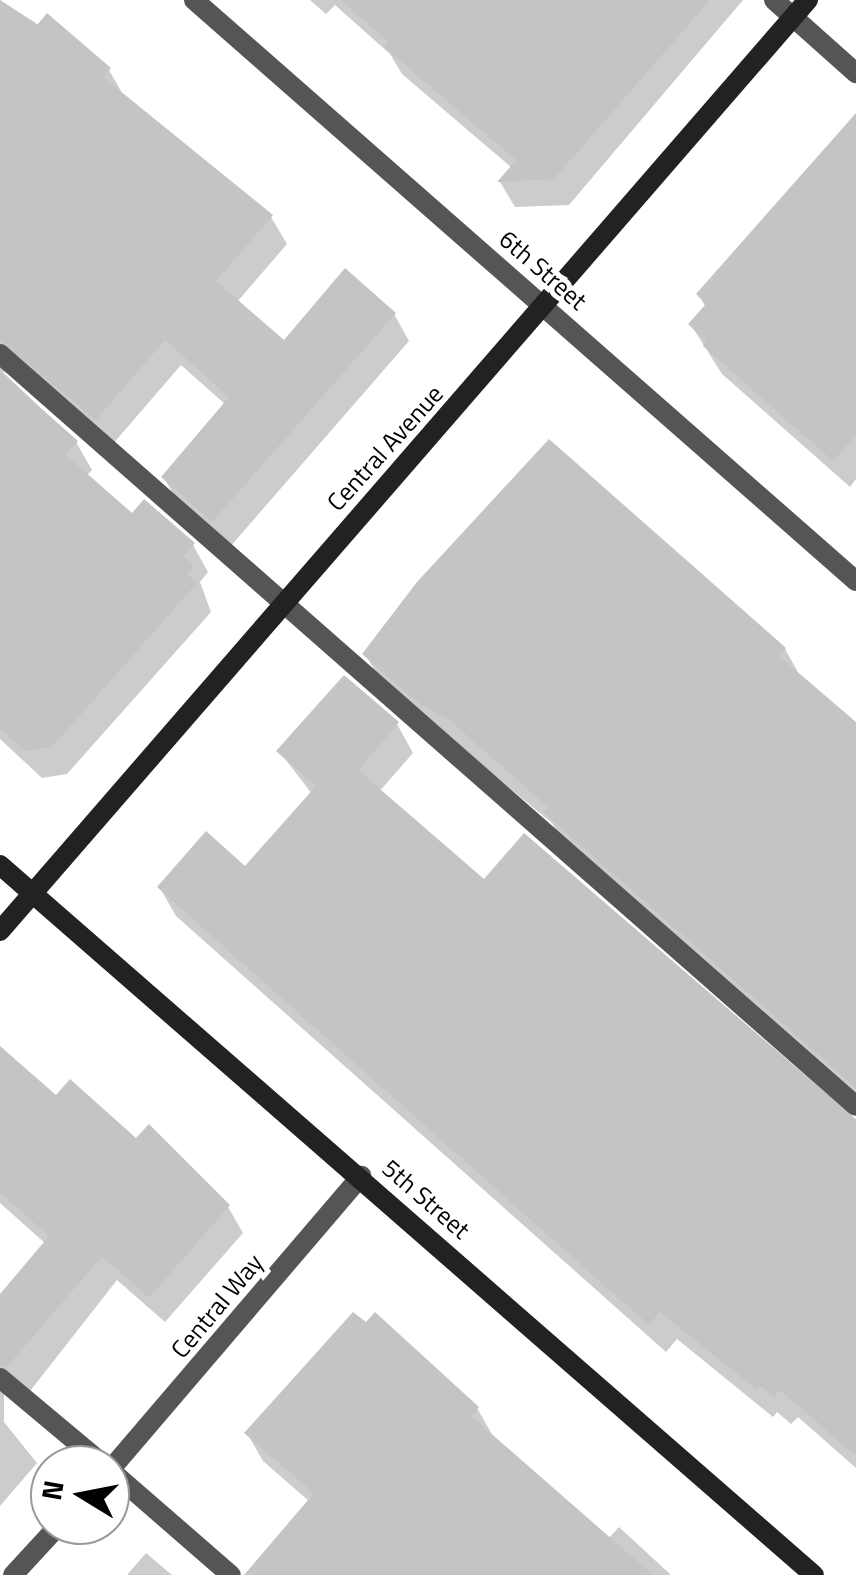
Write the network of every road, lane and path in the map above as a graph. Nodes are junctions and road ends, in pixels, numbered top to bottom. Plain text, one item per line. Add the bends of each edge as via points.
1 (194, 0) edge
2 (774, 0) edge
3 (808, 0) edge
4 (793, 17) junction
5 (856, 73) edge
6 (546, 306) junction
7 (0, 354) edge
8 (856, 581) edge
9 (282, 600) junction
10 (0, 865) edge
11 (32, 894) junction
12 (0, 932) edge
13 (856, 1106) edge
14 (361, 1176) junction
15 (0, 1378) edge
16 (81, 1445) edge
17 (126, 1445) edge
18 (130, 1487) edge
19 (41, 1545) edge
20 (13, 1575) edge
21 (230, 1575) edge
22 (814, 1575) edge

1 - 6 street, 6th Street
2 - 4 street
3 - 4 street, Central Avenue
4 - 5 street
4 - 6 street, Central Avenue
6 - 8 street, 6th Street
6 - 9 street, Central Avenue
7 - 9 street
9 - 11 street, Central Avenue
9 - 13 street
10 - 11 street, 5th Street
11 - 12 street, Central Avenue
11 - 14 street, 5th Street
14 - 17 street, Central Way
14 - 22 street, 5th Street
15 - 16 street
18 - 21 street
19 - 20 street

